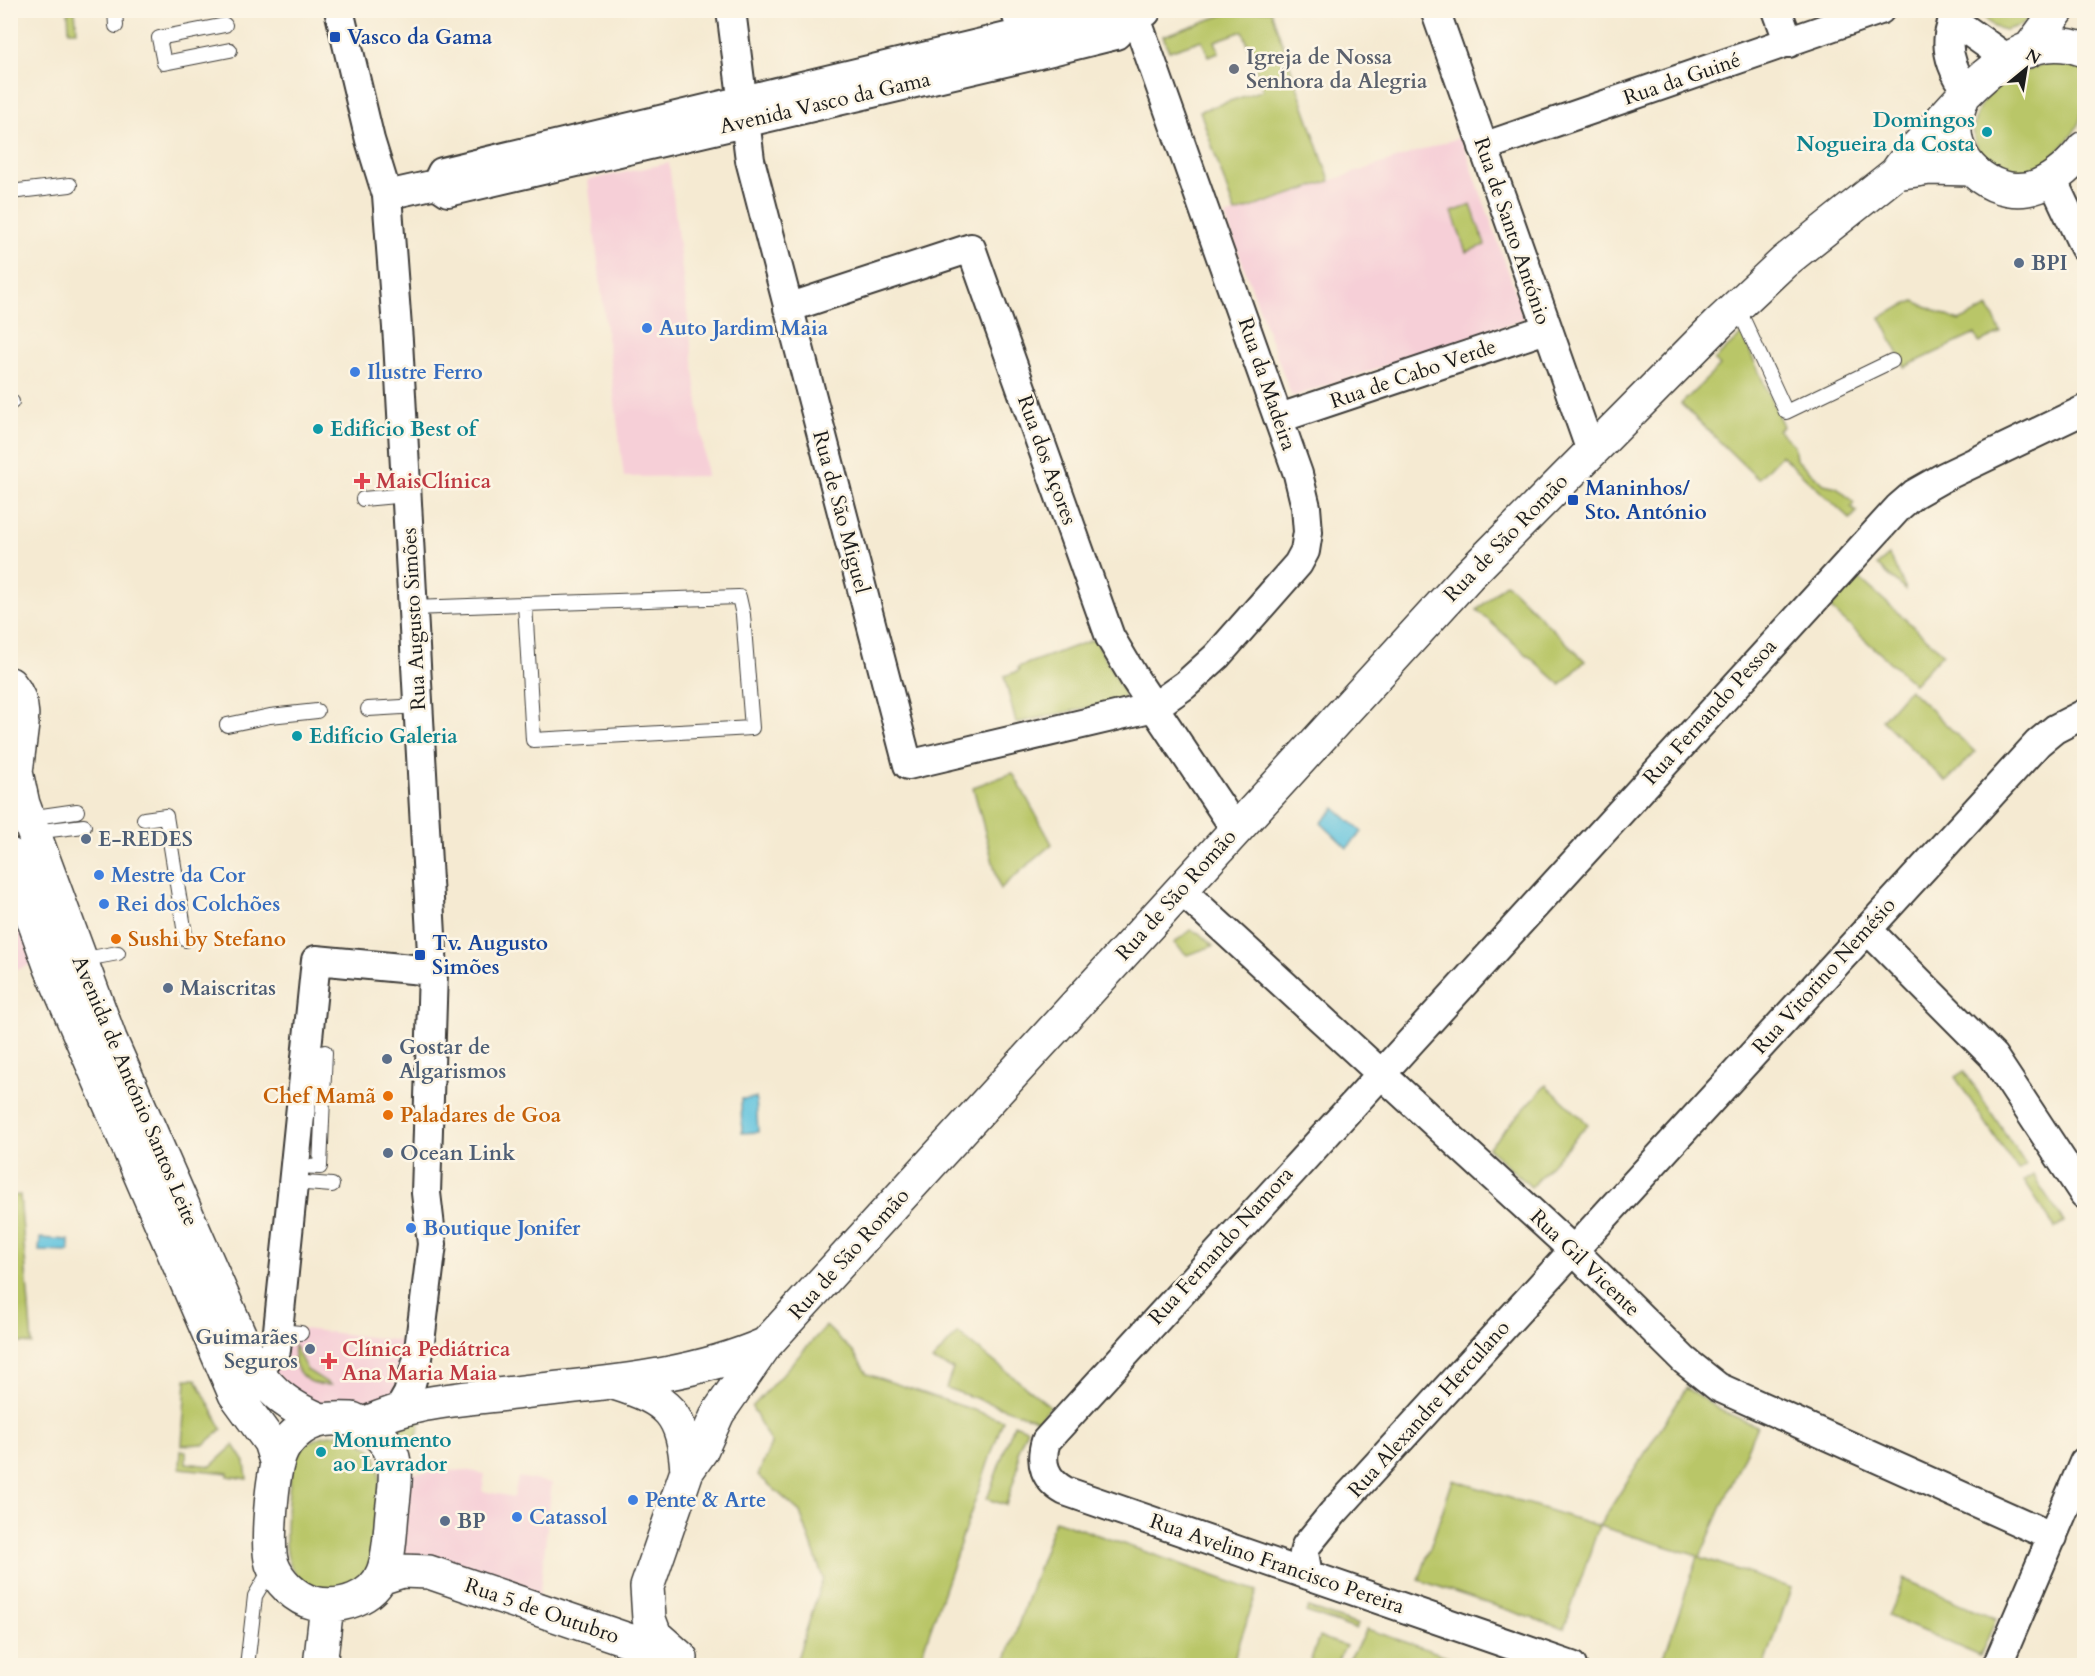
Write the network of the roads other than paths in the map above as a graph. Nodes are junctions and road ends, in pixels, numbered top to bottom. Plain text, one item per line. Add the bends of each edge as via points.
1 (115, 10) edge
2 (339, 10) edge
3 (731, 10) edge
4 (1435, 10) edge
5 (1777, 10) edge
6 (1880, 10) edge
7 (2058, 10) edge
8 (1143, 13) edge
9 (1953, 16) edge
10 (225, 25) dead end
11 (116, 26) dead end
12 (1023, 34) edge
13 (1789, 43) junction
14 (230, 50) dead end
15 (2085, 50) edge
16 (2018, 55) junction
17 (1966, 91) junction
18 (743, 111) junction
19 (1483, 147) junction
20 (2085, 148) edge
21 (1971, 169) junction
22 (1896, 173) junction
23 (2052, 179) junction
24 (70, 186) dead end
25 (10, 192) edge
26 (387, 195) junction
27 (2085, 247) edge
28 (1737, 306) junction
29 (788, 308) junction
30 (1546, 329) junction
31 (1892, 361) dead end
32 (2085, 410) edge
33 (1280, 418) junction
34 (1591, 451) junction
35 (407, 495) junction
36 (363, 499) dead end
37 (525, 604) junction
38 (413, 608) junction
39 (10, 663) edge
40 (419, 706) junction
41 (1154, 707) junction
42 (368, 709) dead end
43 (318, 711) dead end
44 (15, 713) edge
45 (2085, 714) edge
46 (227, 725) dead end
47 (77, 811) dead end
48 (144, 819) dead end
49 (30, 825) junction
50 (84, 826) dead end
51 (1236, 830) junction
52 (10, 855) edge
53 (1181, 890) junction
54 (1867, 930) junction
55 (186, 940) dead end
56 (118, 953) dead end
57 (80, 960) junction
58 (433, 971) junction
59 (325, 1052) dead end
60 (1379, 1074) junction
61 (294, 1174) junction
62 (332, 1185) dead end
63 (2085, 1194) edge
64 (1573, 1250) junction
65 (766, 1344) junction
66 (254, 1368) junction
67 (612, 1382) junction
68 (400, 1408) junction
69 (321, 1419) junction
70 (1063, 1419) joint
71 (364, 1424) junction
72 (2085, 1462) edge
73 (278, 1464) junction
74 (687, 1472) junction
75 (2053, 1537) junction
76 (273, 1565) junction
77 (1308, 1575) junction
78 (380, 1578) junction
79 (647, 1587) junction
80 (327, 1605) junction
81 (565, 1620) junction
82 (691, 1662) edge
83 (247, 1665) edge
84 (320, 1665) edge
85 (1572, 1665) edge
86 (1997, 1665) edge

1 - 11 lane
2 - 26 street, Rua Augusto Simões
3 - 18 street, Rua de São Miguel
4 - 19 street, Rua de Santo António
5 - 13 street
6 - 13 street, Rua da Guiné
7 - 16 main road
8 - 12 street, Avenida Vasco da Gama via 1116,35
8 - 33 street, Rua da Madeira
9 - 16 street
9 - 17 street via 1949,36 1954,70
10 - 14 lane via 159,38 164,63
12 - 18 street, Avenida Vasco da Gama
13 - 19 street, Rua da Guiné
15 - 16 main road, Rua de São Romão via 2067,44 2048,45
16 - 17 main road, Rua de São Romão via 1990,70
17 - 21 main road via 1955,127 1958,146
17 - 22 main road, Rua de São Romão
18 - 26 street, Avenida Vasco da Gama via 617,141 448,192 435,184
18 - 29 street, Rua de São Miguel via 750,160
19 - 30 street, Rua de Santo António
20 - 23 main road
21 - 22 main road via 1930,168
21 - 23 main road via 1996,186 2013,189 2037,186
22 - 28 main road, Rua de São Romão via 1784,262
23 - 27 street
24 - 25 lane
26 - 35 street, Rua Augusto Simões
28 - 31 lane via 1786,412
28 - 34 main road, Rua de São Romão
29 - 41 street, Rua dos Açores via 971,248 1110,637
29 - 41 street, Rua de São Miguel via 908,765
30 - 33 street, Rua de Cabo Verde
30 - 34 street, Rua de Santo António
32 - 60 street, Rua Fernando Pessoa via 1944,477 1899,507
33 - 41 street, Rua da Madeira via 1306,507 1305,551 1294,571 1205,669
34 - 51 main road, Rua de São Romão via 1468,576
35 - 36 lane
35 - 38 street, Rua Augusto Simões
37 - 37 lane via 739,597 752,728 533,740
37 - 38 lane
38 - 40 street, Rua Augusto Simões
39 - 44 main road, Avenida de António Santos Leite
40 - 42 lane
40 - 58 street, Rua Augusto Simões
41 - 51 street, Rua dos Açores
43 - 46 lane
44 - 49 main road, Avenida de António Santos Leite via 16,771
45 - 54 street, Rua Vitorino Nemésio via 2038,743
47 - 49 lane
48 - 55 lane via 166,816
49 - 50 lane
49 - 57 main road, Avenida de António Santos Leite
51 - 53 main road, Rua de São Romão
52 - 73 main road, Avenida de António Santos Leite via 51,968 235,1394 270,1442
53 - 60 street, Rua Gil Vicente
53 - 65 main road, Rua de São Romão
54 - 63 street via 1994,1056
54 - 64 street, Rua Vitorino Nemésio
56 - 57 lane
57 - 66 main road, Avenida de António Santos Leite via 110,1039
58 - 61 street via 316,960
58 - 68 street, Rua Augusto Simões via 426,1193 432,1244 420,1348 408,1394
59 - 61 lane via 320,1167
60 - 64 street, Rua Gil Vicente
60 - 70 street, Rua Fernando Namora
61 - 62 lane
61 - 66 street via 290,1332
64 - 75 street, Rua Gil Vicente via 1684,1360 1718,1387
64 - 77 street, Rua Alexandre Herculano via 1315,1534 1304,1552
65 - 67 main road, Rua de São Romão via 706,1366
65 - 74 main road via 718,1413
66 - 69 main road, Avenida de António Santos Leite via 286,1404
67 - 68 main road, Rua de São Romão
67 - 74 main road via 668,1407 682,1432
68 - 71 main road, Rua de São Romão
69 - 71 main road via 352,1419
69 - 73 main road via 296,1432
70 - 77 street, Rua Avelino Francisco Pereira via 1042,1453 1046,1474 1058,1487
71 - 78 main road via 388,1446 394,1463 387,1557
72 - 75 street
73 - 76 main road via 269,1543
74 - 79 main road
75 - 86 street
76 - 80 main road via 293,1593 306,1601
76 - 83 lane via 255,1596
77 - 85 street, Rua Avelino Francisco Pereira
78 - 80 main road via 354,1600
78 - 81 main road, Rua 5 de Outubro via 402,1571 429,1572
79 - 81 main road via 613,1620
79 - 82 main road via 649,1619 655,1635
80 - 84 main road
81 - 82 main road, Rua 5 de Outubro

